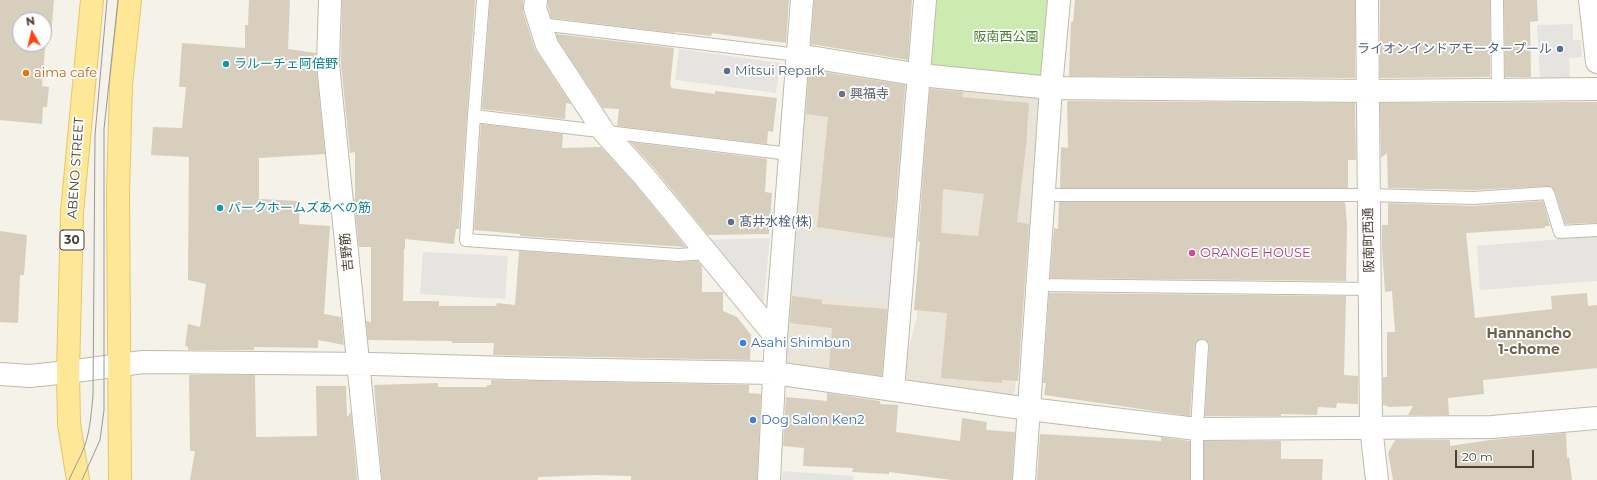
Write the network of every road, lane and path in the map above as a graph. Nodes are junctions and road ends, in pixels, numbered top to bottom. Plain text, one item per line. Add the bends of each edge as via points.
1 (92, 0) edge
2 (130, 0) edge
3 (330, 0) edge
4 (483, 0) edge
5 (536, 0) edge
6 (802, 0) edge
7 (925, 0) edge
8 (1059, 0) edge
9 (1367, 0) edge
10 (1496, 0) edge
11 (1590, 0) edge
12 (540, 24) junction
13 (798, 55) junction
14 (1597, 62) edge
15 (920, 75) junction
16 (1051, 88) junction
17 (1597, 89) edge
18 (1498, 90) junction
19 (1368, 91) junction
20 (474, 116) junction
21 (604, 132) junction
22 (790, 154) junction
23 (1044, 195) junction
24 (1369, 195) junction
25 (1597, 230) edge
26 (707, 253) junction
27 (1038, 285) junction
28 (1370, 289) junction
29 (776, 337) junction
30 (1202, 346) dead end
31 (359, 364) junction
32 (119, 365) junction
33 (68, 372) junction
34 (774, 373) junction
35 (0, 374) edge
36 (893, 390) junction
37 (1029, 409) junction
38 (1597, 418) edge
39 (1371, 428) junction
40 (1197, 429) junction
41 (78, 480) edge
42 (120, 480) edge
43 (370, 480) edge
44 (769, 480) edge
45 (1024, 480) edge
46 (1197, 480) edge
47 (1377, 480) edge

1 - 33 main road, ABENO STREET / 30 via 72,212
2 - 32 main road via 121,85 118,192
3 - 31 street, 吉野筋 via 328,64
4 - 20 lane
5 - 12 street via 535,8
6 - 13 street
7 - 15 street
8 - 16 street
9 - 19 street, 阪南町西通
10 - 18 lane
11 - 14 street
12 - 13 lane
12 - 21 street via 547,45
13 - 15 street
13 - 22 street
15 - 16 street
15 - 36 street
16 - 19 street
16 - 23 street
17 - 18 street
18 - 19 street
19 - 24 street, 阪南町西通
20 - 21 lane
20 - 26 lane via 466,240 678,255
21 - 22 lane
21 - 26 street
22 - 29 street
23 - 24 lane
23 - 27 street
24 - 25 lane via 1473,198 1548,193 1560,232
24 - 28 street, 阪南町西通
26 - 29 street
27 - 28 lane
27 - 37 street
28 - 39 street, 阪南町西通
29 - 34 street
30 - 40 lane
31 - 32 street via 143,362
31 - 34 street
31 - 43 street, 吉野筋
32 - 33 street
32 - 42 main road
33 - 35 street via 30,376
33 - 41 main road, ABENO STREET / 30 via 69,424
34 - 36 street
34 - 44 street
36 - 37 street
37 - 40 street
37 - 45 street
38 - 39 street via 1492,427
39 - 40 street
39 - 47 street, 阪南町西通
40 - 46 lane

